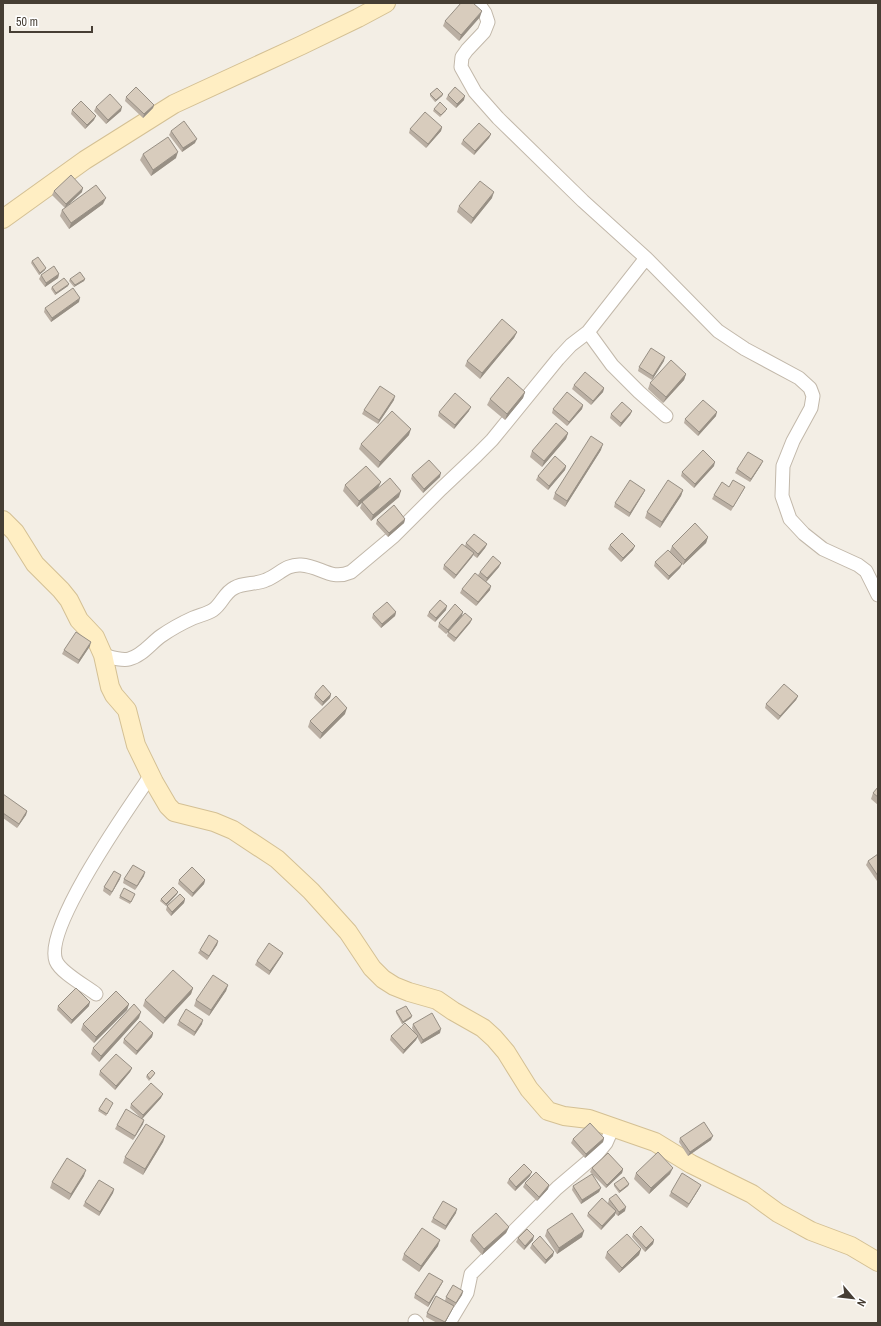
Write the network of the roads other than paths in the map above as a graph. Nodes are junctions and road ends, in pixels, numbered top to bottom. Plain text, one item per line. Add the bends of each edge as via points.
1 (386, 3) edge
2 (478, 3) edge
3 (3, 219) edge
4 (646, 258) junction
5 (588, 332) junction
6 (666, 416) dead end
7 (3, 520) edge
8 (878, 594) edge
9 (102, 655) junction
10 (151, 776) junction
11 (96, 994) dead end
12 (613, 1127) junction
13 (878, 1262) edge
14 (449, 1323) edge

1 - 3 street via 174,104 85,160
2 - 4 street via 488,22 484,32 462,57 461,67 475,92 583,201
4 - 5 street
4 - 8 street via 718,331 745,349 799,378 810,388 810,408 783,466 782,496 790,519 804,534 824,549 866,571
5 - 6 street via 612,365
5 - 9 street via 558,359 478,455 394,536 351,572 343,576 292,565 265,581 245,583 231,589 214,609 175,627 134,657 124,660
7 - 9 street via 15,532 35,564 69,600 79,620 95,637
9 - 10 street via 110,687 127,710 136,744
10 - 11 street via 98,855 57,936 56,961
10 - 12 street via 163,800 174,812 214,822 233,830 277,859 311,890 348,932 383,980 409,992 437,1000 488,1033 506,1052 529,1089 548,1111
12 - 13 street via 655,1142 691,1164 752,1194 778,1213 811,1231 851,1246
12 - 14 street via 606,1143 597,1154 557,1188 471,1274 467,1293

